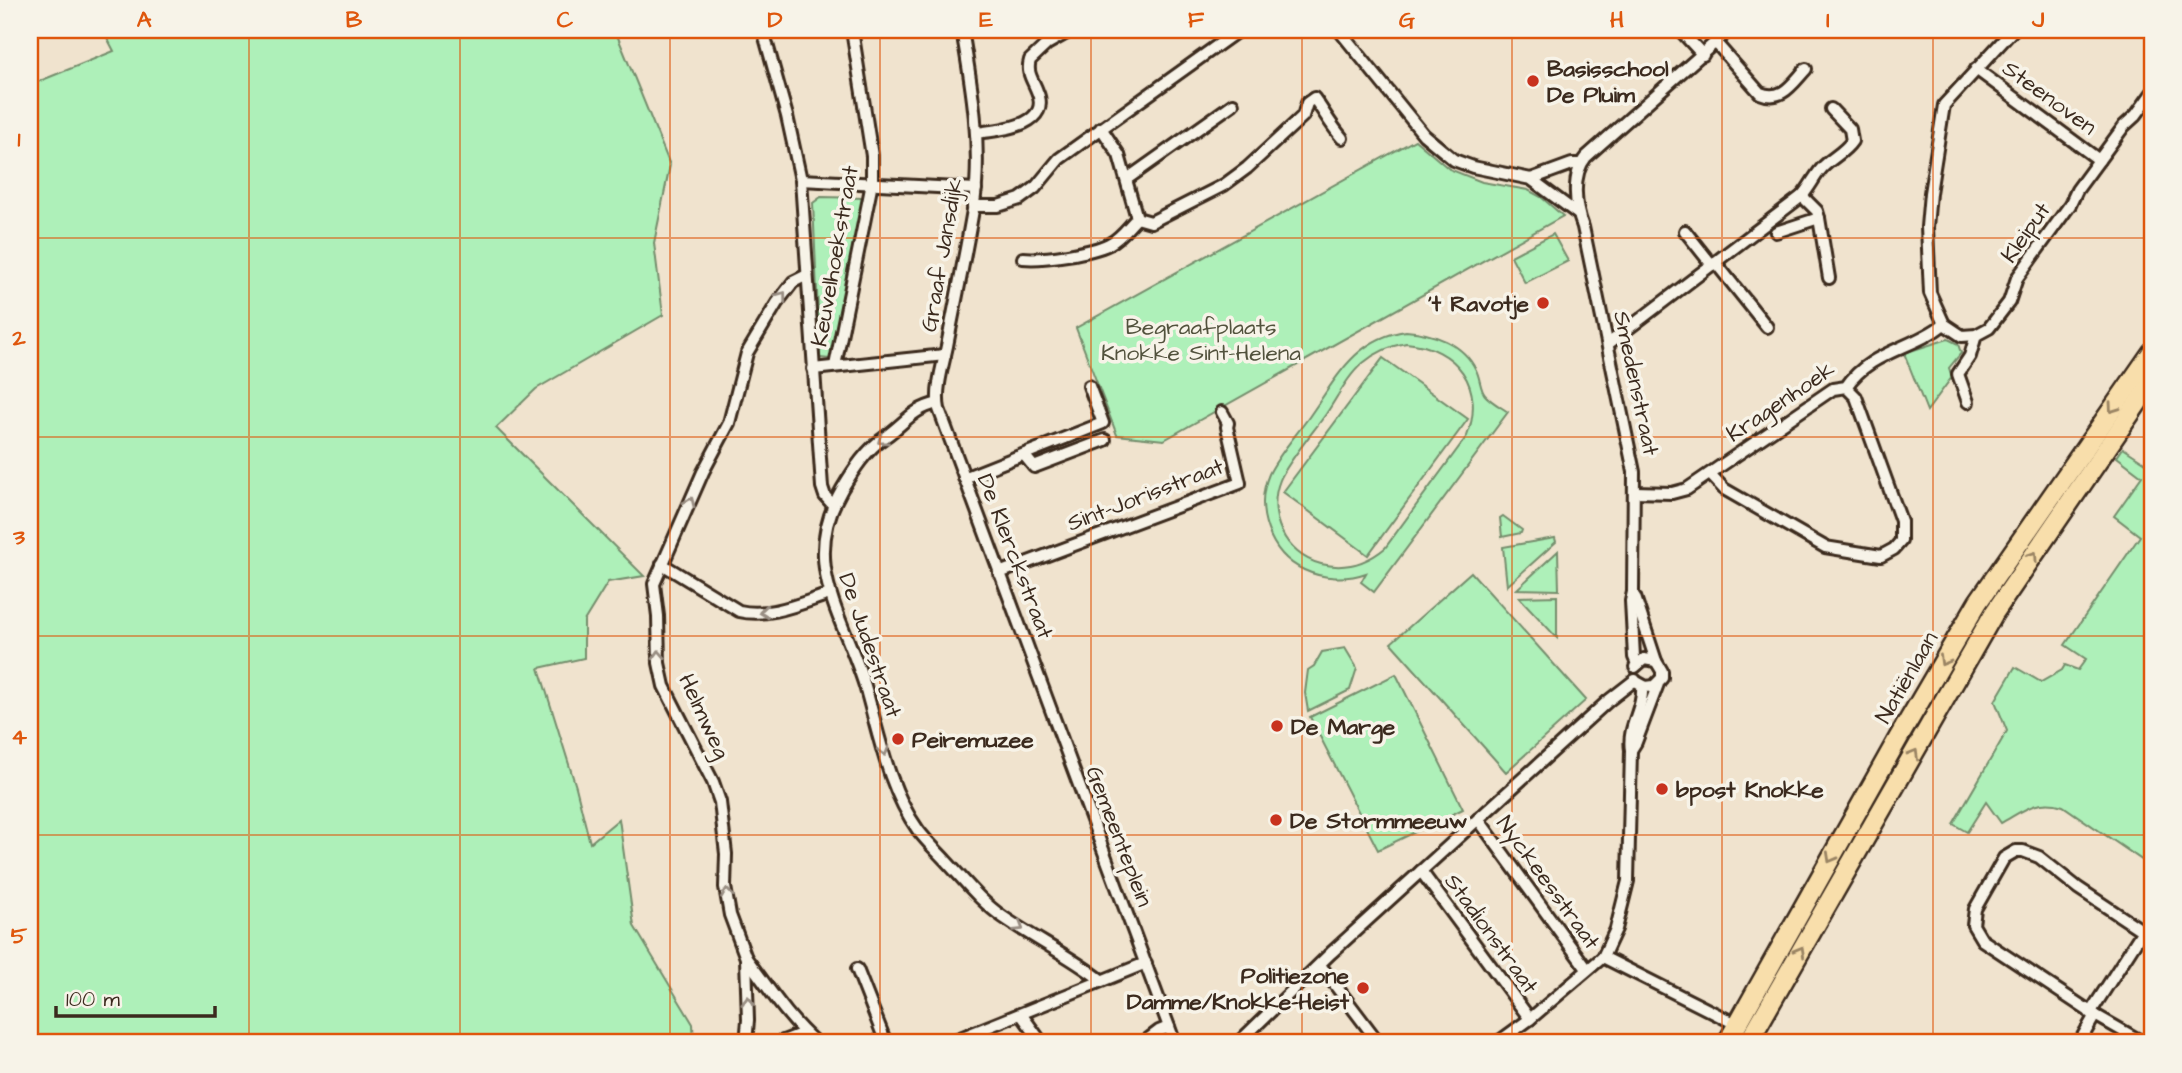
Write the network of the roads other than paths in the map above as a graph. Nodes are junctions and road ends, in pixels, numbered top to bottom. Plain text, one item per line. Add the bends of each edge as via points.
1 (763, 30) edge
2 (852, 30) edge
3 (962, 30) edge
4 (1072, 30) edge
5 (1238, 30) edge
6 (1339, 30) edge
7 (1680, 30) edge
8 (1729, 30) edge
9 (2013, 30) edge
10 (1716, 43) junction
11 (1703, 55) junction
12 (1806, 69) dead end
13 (1976, 69) junction
14 (2152, 93) edge
15 (1233, 104) dead end
16 (1830, 109) dead end
17 (1101, 128) junction
18 (975, 133) junction
19 (1342, 138) dead end
20 (2099, 160) junction
21 (1580, 164) junction
22 (1127, 179) junction
23 (1531, 179) junction
24 (801, 180) junction
25 (872, 183) junction
26 (976, 189) junction
27 (1802, 195) junction
28 (973, 206) junction
29 (1578, 214) junction
30 (1137, 218) junction
31 (1819, 218) junction
32 (1685, 231) dead end
33 (1776, 232) dead end
34 (1023, 258) dead end
35 (1714, 263) junction
36 (807, 275) junction
37 (1829, 278) dead end
38 (1944, 324) junction
39 (1768, 327) dead end
40 (1976, 335) junction
41 (1608, 344) junction
42 (2152, 352) edge
43 (945, 355) junction
44 (835, 366) junction
45 (813, 369) junction
46 (2152, 382) edge
47 (1088, 386) dead end
48 (1846, 387) junction
49 (1968, 402) dead end
50 (938, 403) junction
51 (1222, 412) dead end
52 (1105, 440) dead end
53 (1025, 456) junction
54 (1710, 474) junction
55 (964, 478) junction
56 (1635, 492) junction
57 (833, 505) junction
58 (662, 564) junction
59 (999, 573) junction
60 (1633, 592) junction
61 (830, 594) junction
62 (1656, 661) junction
63 (1637, 664) junction
64 (1639, 683) junction
65 (1658, 684) junction
66 (1055, 723) joint
67 (1631, 750) junction
68 (1478, 819) junction
69 (1421, 871) junction
70 (2147, 935) edge
71 (1603, 957) junction
72 (746, 958) junction
73 (1146, 963) junction
74 (1320, 965) junction
75 (857, 969) dead end
76 (1587, 969) junction
77 (1101, 980) junction
78 (1021, 1014) junction
79 (2092, 1014) junction
80 (1530, 1019) junction
81 (1169, 1027) junction
82 (804, 1033) junction
83 (1747, 1034) edge
84 (746, 1043) edge
85 (778, 1043) edge
86 (816, 1043) edge
87 (886, 1043) edge
88 (948, 1043) edge
89 (1042, 1043) edge
90 (1143, 1043) edge
91 (1175, 1043) edge
92 (1237, 1043) edge
93 (1379, 1043) edge
94 (1497, 1043) edge
95 (1727, 1043) edge
96 (1770, 1043) edge
97 (2080, 1043) edge
98 (2144, 1043) edge

1 - 24 street
2 - 25 street, Keuvelhoekstraat
3 - 18 street, Graaf Jansdijk
4 - 18 street via 1039,50 1030,61 1030,77 1040,100 1031,119 1018,127
5 - 17 street
6 - 23 street via 1424,135 1454,160
7 - 11 street
8 - 10 street
9 - 13 street
10 - 11 street
10 - 12 street via 1759,93 1767,96 1785,92
11 - 21 street
13 - 20 street, Steenoven
13 - 38 street via 1944,105 1930,193 1930,293
14 - 20 street, Kleiput
15 - 22 street
16 - 27 street via 1850,128 1852,141 1808,183
17 - 22 street via 1119,155
17 - 28 street via 1059,159 1020,199 998,206
18 - 26 street, Graaf Jansdijk
19 - 30 street via 1314,99 1307,103 1303,116 1224,185 1151,222
20 - 40 street, Kleiput via 2017,278 2009,302 1989,328
21 - 23 street
21 - 29 street, Smedenstraat
22 - 30 street
23 - 29 street
24 - 25 street
24 - 36 street
25 - 26 street
25 - 44 street, Keuvelhoekstraat
26 - 28 street, Graaf Jansdijk
27 - 31 street
27 - 35 street
28 - 43 street, Graaf Jansdijk
29 - 41 street, Smedenstraat
30 - 34 street via 1104,246
31 - 33 street
31 - 37 street
32 - 35 street
35 - 39 street
35 - 41 street
36 - 45 street
58 -> 36 street, Helmweg via 730,423 747,353 793,282
38 - 40 street via 1962,336
38 - 48 street, Kragenhoek via 1871,363
40 - 49 street, Kleiput via 1958,374
41 - 56 street, Smedenstraat
42 -> 83 main road, Natiënlaan via 1978,601 1899,737
43 - 44 street
43 - 50 street, Graaf Jansdijk
44 - 45 street
45 - 57 street via 822,486
83 -> 46 main road, Natiënlaan via 1994,613
47 - 53 street via 1103,423
48 - 54 street, Kragenhoek via 1833,389
48 - 54 street via 1856,397 1901,521 1902,536 1895,549 1876,556 1825,547 1724,489
50 - 55 street, De Klerckstraat
50 -> 57 street, De Judestraat via 920,407 873,445
51 - 59 street, Sint-Jorisstraat via 1240,484
52 - 53 street via 1034,467
53 - 55 street
54 - 56 street, Kragenhoek via 1680,492
55 - 59 street, De Klerckstraat
56 - 60 street, Smedenstraat
57 - 61 street, De Judestraat via 822,546
61 -> 58 street via 771,612 748,613
72 -> 58 street, Helmweg via 725,887 720,802 663,683 654,584
59 - 66 street, De Klerckstraat
60 - 62 street, Smedenstraat
60 - 63 street, Smedenstraat
61 -> 77 street, De Judestraat via 893,783 919,831 993,909
62 - 63 street
62 - 65 street via 1662,671
63 - 64 street via 1634,671
64 - 65 street
64 - 67 street via 1642,704 1630,730
64 - 68 street via 1608,701
65 - 67 street
66 - 73 street, Gemeenteplein
67 - 71 street via 1628,881 1616,929
68 - 69 street
68 - 76 street, Nyckeesstraat
69 - 74 street
69 - 80 street, Stadionstraat
70 - 79 street
70 - 79 street via 2039,857 2016,851 2004,858 1975,909 1976,933
71 - 76 street
71 - 83 street
72 - 82 street
84 -> 72 street, Helmweg
73 - 77 street
73 - 81 street, Gemeenteplein
74 - 92 street
74 - 93 street
75 - 87 street
76 - 80 street
77 - 78 street
78 - 88 street
78 - 89 street
79 - 97 street
79 - 98 street
80 - 94 street
81 - 90 street
81 - 91 street, Gemeenteplein
82 - 85 street
82 - 86 street
83 - 95 main road, Natiënlaan
83 - 96 street

